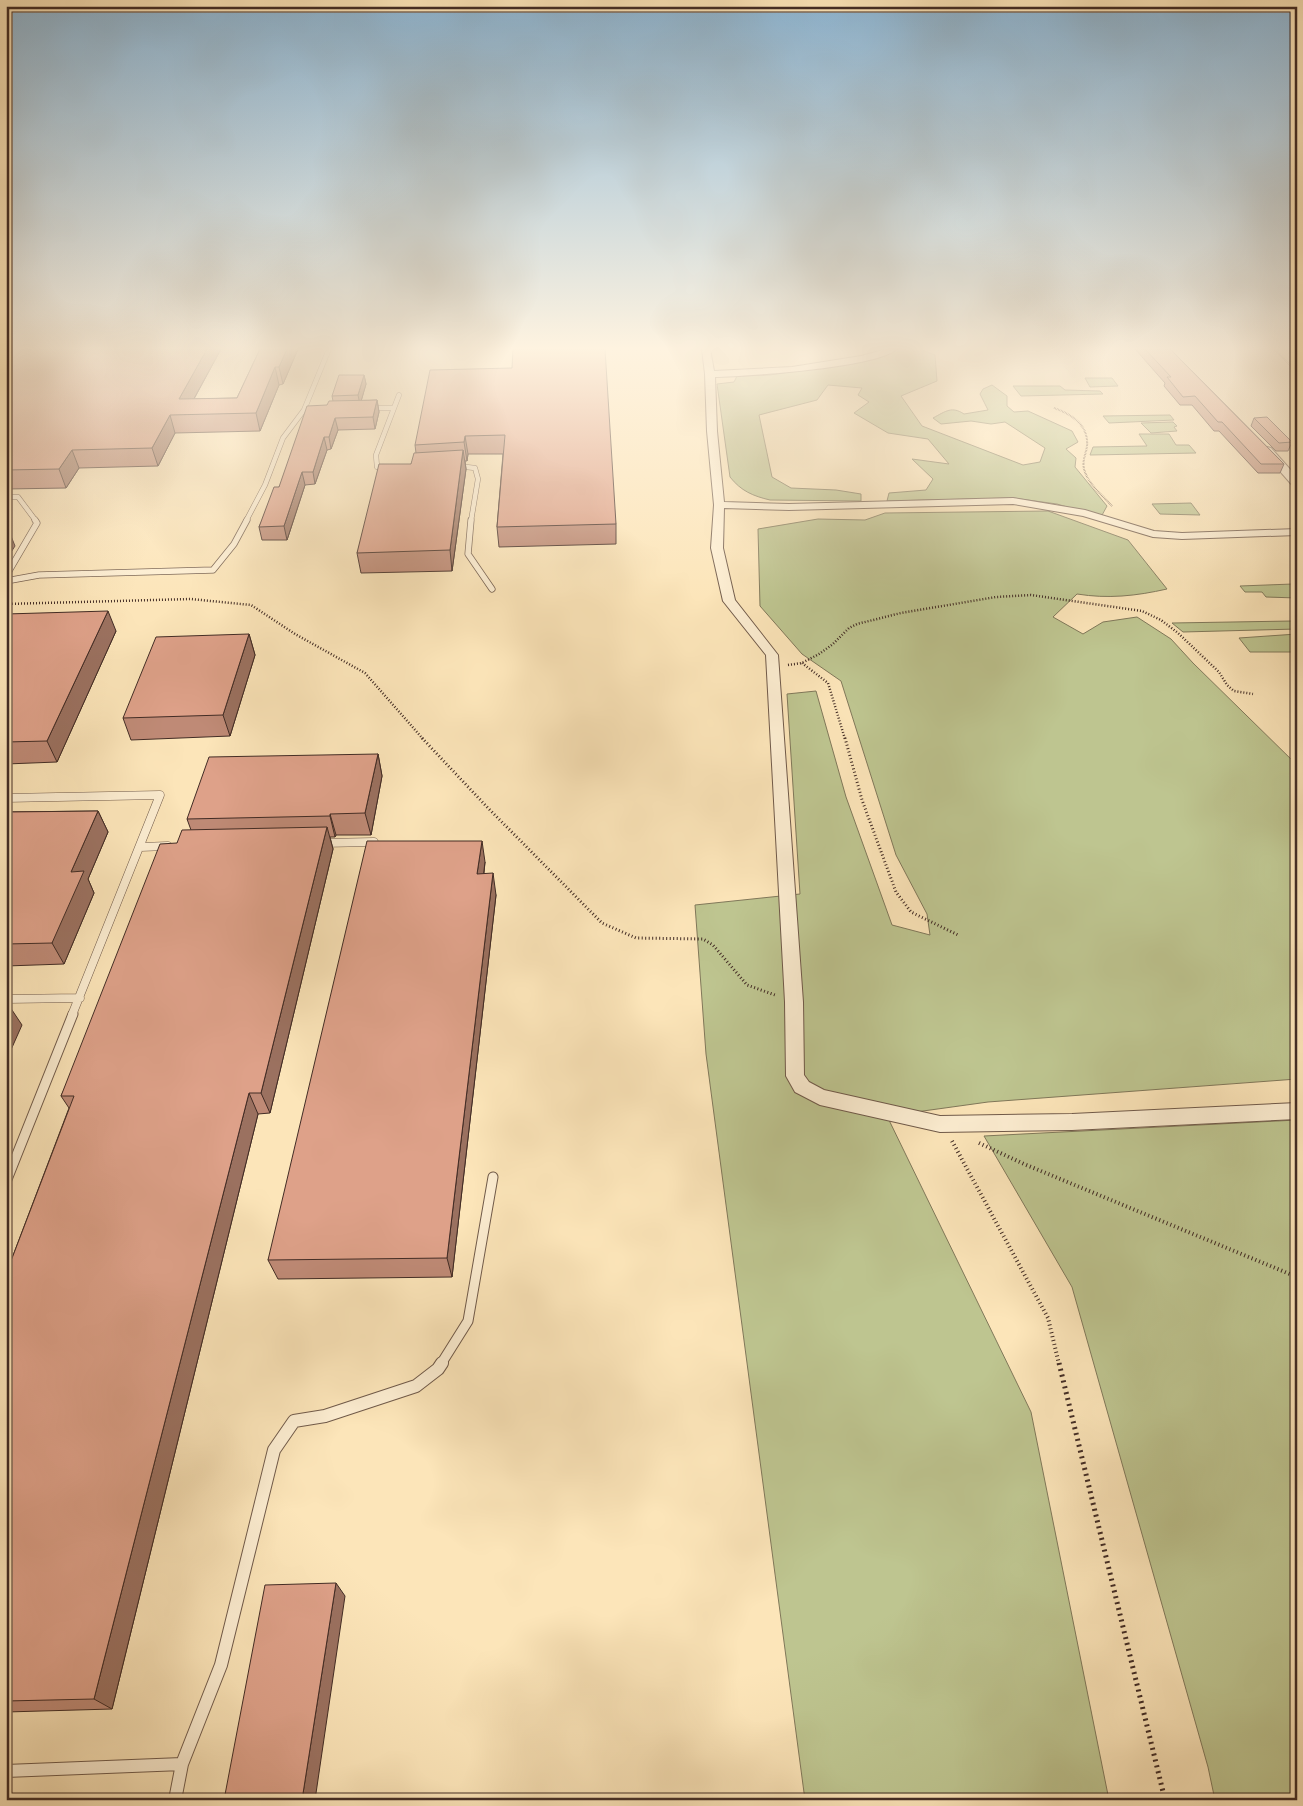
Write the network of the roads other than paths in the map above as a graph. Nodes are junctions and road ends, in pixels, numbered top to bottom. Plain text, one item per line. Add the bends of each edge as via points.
1 (287, 433) edge
2 (384, 433) edge
3 (712, 433) edge
4 (1261, 443) edge
5 (449, 466) edge
6 (392, 469) edge
7 (1297, 484) edge
8 (6, 498) edge
9 (719, 505) junction
10 (1297, 532) edge
11 (6, 576) edge
12 (6, 580) edge
13 (492, 589) dead end
14 (6, 798) edge
15 (374, 842) edge
16 (311, 843) edge
17 (179, 846) edge
18 (140, 847) junction
19 (80, 998) junction
20 (6, 999) edge
21 (1297, 1111) edge
22 (493, 1177) dead end
23 (6, 1182) edge
24 (182, 1764) junction
25 (6, 1771) edge
26 (175, 1800) edge

1 - 12 lane via 265,485 234,544 212,570 39,575
2 - 6 lane via 376,455 377,467
3 - 9 street
4 - 7 street
5 - 13 lane via 475,468 478,479 468,554
8 - 11 lane via 18,497 37,523
9 - 10 street via 789,507 1013,501 1052,506 1164,535
9 - 21 street via 717,548 729,601 772,655 794,1002 795,1076 802,1086 820,1097 940,1124 1072,1122
14 - 18 lane via 160,795
15 - 16 lane
17 - 18 lane
18 - 19 lane
19 - 20 lane
19 - 23 lane
22 - 24 lane via 468,1321 438,1369 416,1386 325,1416 294,1421 274,1450 221,1665
24 - 25 lane
24 - 26 lane

